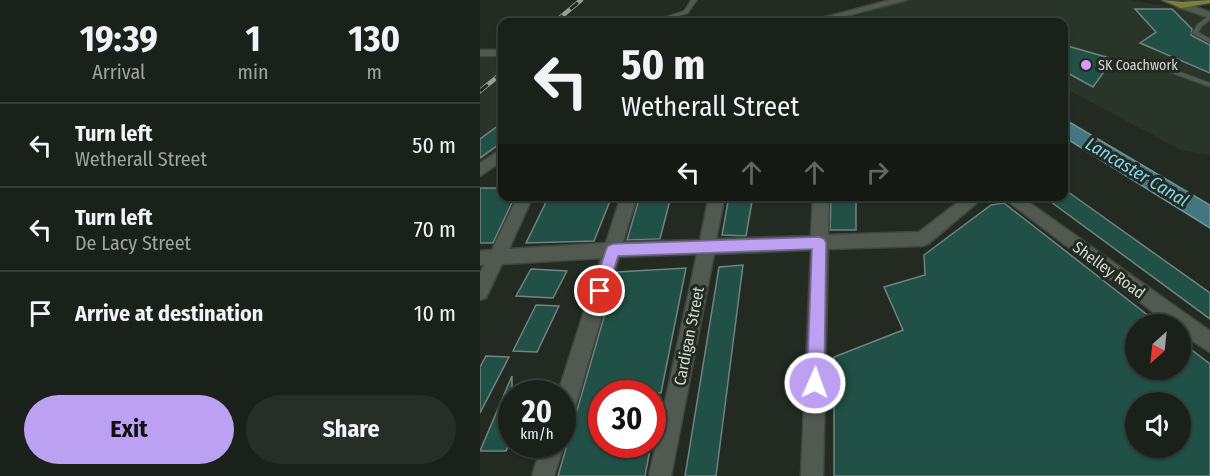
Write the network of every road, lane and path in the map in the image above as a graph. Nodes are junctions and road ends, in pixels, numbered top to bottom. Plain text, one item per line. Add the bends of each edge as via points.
1 (694, 0) edge
2 (902, 0) edge
3 (1167, 0) edge
4 (1209, 0) edge
5 (1188, 3) edge
6 (1210, 8) edge
7 (1210, 16) edge
8 (666, 18) edge
9 (828, 18) edge
10 (1210, 41) edge
11 (480, 53) edge
12 (498, 53) edge
13 (1158, 66) dead end
14 (1210, 85) edge
15 (498, 157) edge
16 (480, 171) edge
17 (523, 201) edge
18 (628, 201) edge
19 (716, 201) edge
20 (821, 201) edge
21 (971, 201) edge
22 (1015, 201) edge
23 (819, 243) junction
24 (706, 248) junction
25 (613, 250) junction
26 (488, 257) edge
27 (480, 292) edge
28 (1210, 343) edge
29 (573, 380) edge
30 (549, 458) edge
31 (543, 476) edge
32 (660, 476) edge
33 (812, 476) edge

1 - 8 lane via 686,12
2 - 9 street
3 - 5 main road
4 - 5 main road
5 - 6 street
5 - 7 street
7 - 10 lane via 1195,33
11 - 12 street
13 - 14 lane
15 - 16 street
17 - 26 street
18 - 25 street
19 - 24 street, Cardigan Street
20 - 23 street
21 - 23 street via 922,239
22 - 28 street, Shelley Road
23 - 24 street
23 - 33 street
24 - 25 street
24 - 32 street, Cardigan Street
25 - 26 street
25 - 29 street
26 - 27 street
30 - 31 street

